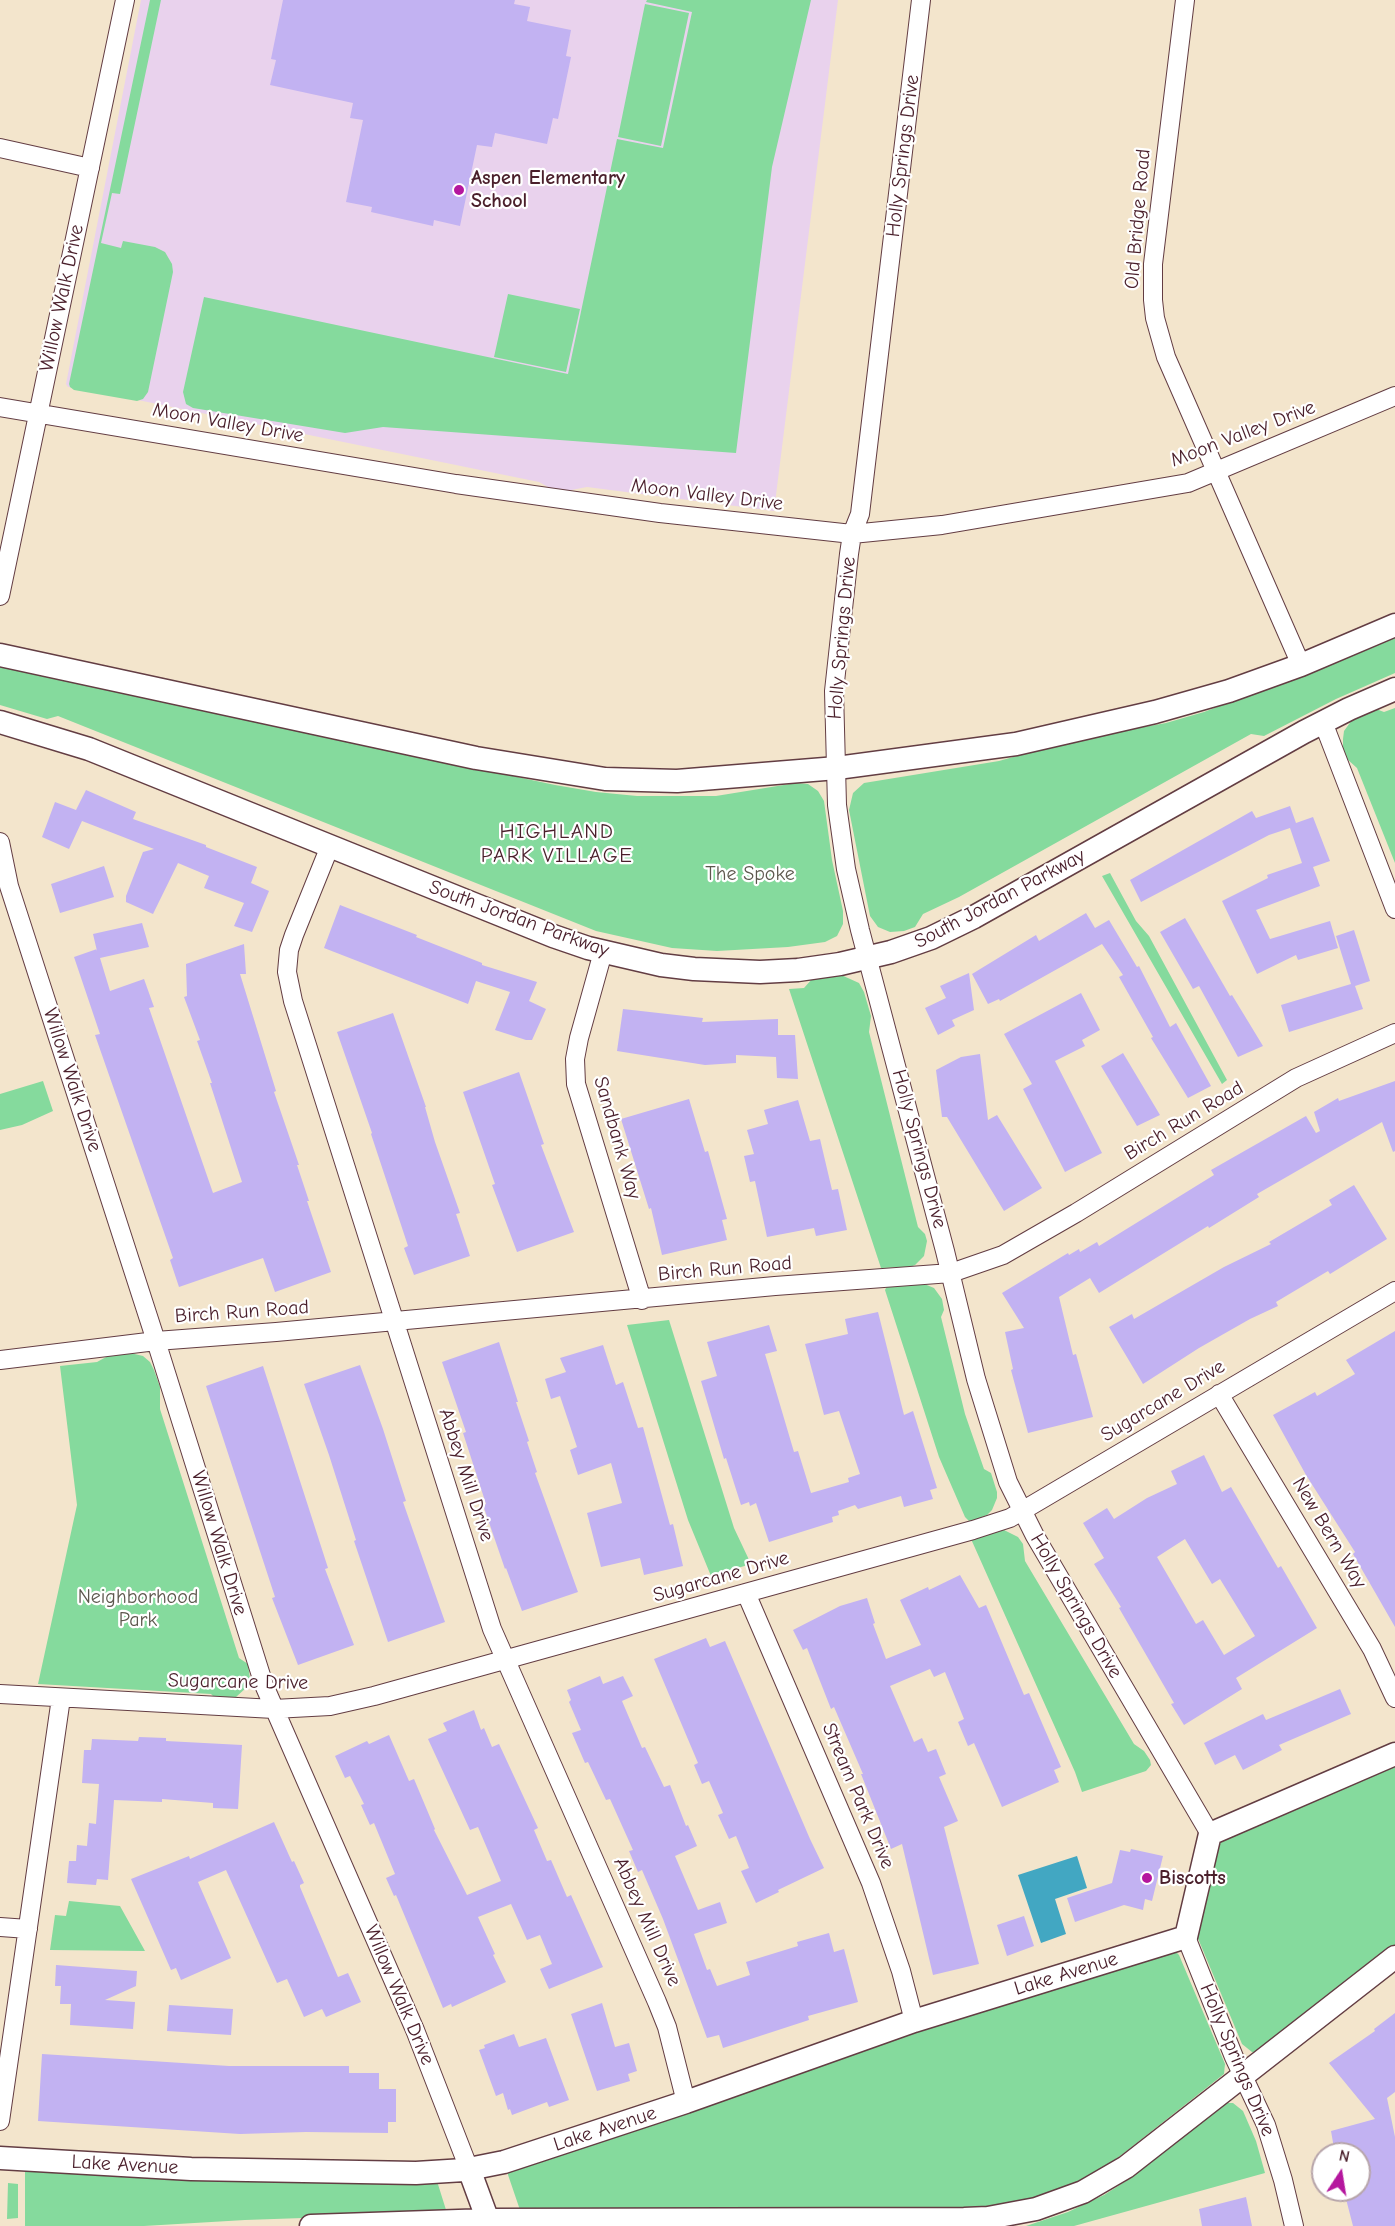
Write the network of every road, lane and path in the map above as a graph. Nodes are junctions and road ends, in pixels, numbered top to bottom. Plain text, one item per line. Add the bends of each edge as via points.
1 (125, 0) edge
2 (921, 0) edge
3 (1185, 0) edge
4 (0, 148) edge
5 (90, 168) junction
6 (1395, 396) edge
7 (0, 407) edge
8 (38, 414) junction
9 (1216, 472) junction
10 (852, 534) junction
11 (0, 596) edge
12 (1395, 625) edge
13 (0, 656) edge
14 (1301, 665) junction
15 (1395, 689) edge
16 (0, 722) edge
17 (1323, 722) junction
18 (837, 768) junction
19 (0, 842) edge
20 (330, 846) junction
21 (1395, 909) edge
22 (603, 952) junction
23 (868, 958) junction
24 (1395, 1033) edge
25 (951, 1273) junction
26 (1395, 1290) edge
27 (642, 1300) junction
28 (393, 1322) junction
29 (156, 1341) junction
30 (0, 1360) edge
31 (1220, 1394) junction
32 (1023, 1510) junction
33 (746, 1593) junction
34 (506, 1660) junction
35 (0, 1694) edge
36 (61, 1698) junction
37 (1395, 1698) edge
38 (274, 1709) junction
39 (1395, 1754) edge
40 (1210, 1834) junction
41 (0, 1927) edge
42 (28, 1929) junction
43 (1185, 1937) junction
44 (1395, 1957) edge
45 (914, 2021) junction
46 (1244, 2076) junction
47 (686, 2102) junction
48 (0, 2121) edge
49 (0, 2158) edge
50 (469, 2169) junction
51 (489, 2223) edge
52 (310, 2226) edge
53 (1294, 2226) edge

1 - 5 street, Willow Walk Drive
2 - 10 street, Holly Springs Drive via 860,514
3 - 9 street, Old Bridge Road via 1153,264 1153,300 1166,357
4 - 5 street
5 - 8 street, Willow Walk Drive
6 - 9 street, Moon Valley Drive
7 - 8 street, Moon Valley Drive
8 - 10 street, Moon Valley Drive via 456,484 660,513
8 - 11 street, Willow Walk Drive
9 - 10 street, Moon Valley Drive via 1188,483 942,525
9 - 14 street, Old Bridge Road
10 - 18 street, Holly Springs Drive via 834,691
12 - 14 street
13 - 18 street via 476,758 605,779 677,781
14 - 18 street via 1155,712 1016,744
15 - 17 street, South Jordan Parkway
16 - 20 street, South Jordan Parkway via 89,749
17 - 21 street
17 - 23 street, South Jordan Parkway via 952,928 908,947
18 - 23 street, Holly Springs Drive via 837,805 846,869
19 - 29 street, Willow Walk Drive via 9,885
20 - 22 street, South Jordan Parkway via 553,936
20 - 28 street, Abbey Mill Drive via 294,934 288,959 289,986
22 - 23 street, South Jordan Parkway via 661,964 727,971 798,970
22 - 27 street, Sandbank Way via 579,1038 576,1084
23 - 25 street, Holly Springs Drive
24 - 25 street, Birch Run Road via 1296,1078 1003,1255
25 - 27 street, Birch Run Road
25 - 32 street, Holly Springs Drive via 976,1379 1008,1482
26 - 31 street, Sugarcane Drive
27 - 28 street, Birch Run Road
28 - 29 street, Birch Run Road
28 - 34 street, Abbey Mill Drive via 492,1629
29 - 30 street, Birch Run Road
29 - 38 street, Willow Walk Drive
31 - 32 street, Sugarcane Drive
31 - 37 street, New Bern Way via 1372,1649
32 - 33 street, Sugarcane Drive via 973,1530
32 - 40 street, Holly Springs Drive
33 - 34 street, Sugarcane Drive
33 - 45 street, Stream Park Drive via 871,1883
34 - 38 street, Sugarcane Drive via 352,1702
34 - 47 street, Abbey Mill Drive via 657,2002
35 - 36 street, Sugarcane Drive
36 - 38 street, Sugarcane Drive
36 - 42 street
38 - 50 street, Willow Walk Drive via 415,2030
39 - 40 street
40 - 43 street
41 - 42 street
42 - 48 street
43 - 45 street, Lake Avenue
43 - 46 street, Holly Springs Drive
44 - 46 street
45 - 47 street, Lake Avenue
46 - 51 street via 1106,2180 1060,2201 1012,2214 964,2219
46 - 53 street, Holly Springs Drive via 1276,2152
47 - 50 street, Lake Avenue via 504,2162
49 - 50 street, Lake Avenue via 266,2171 416,2173
50 - 51 street, Willow Walk Drive
51 - 52 street

